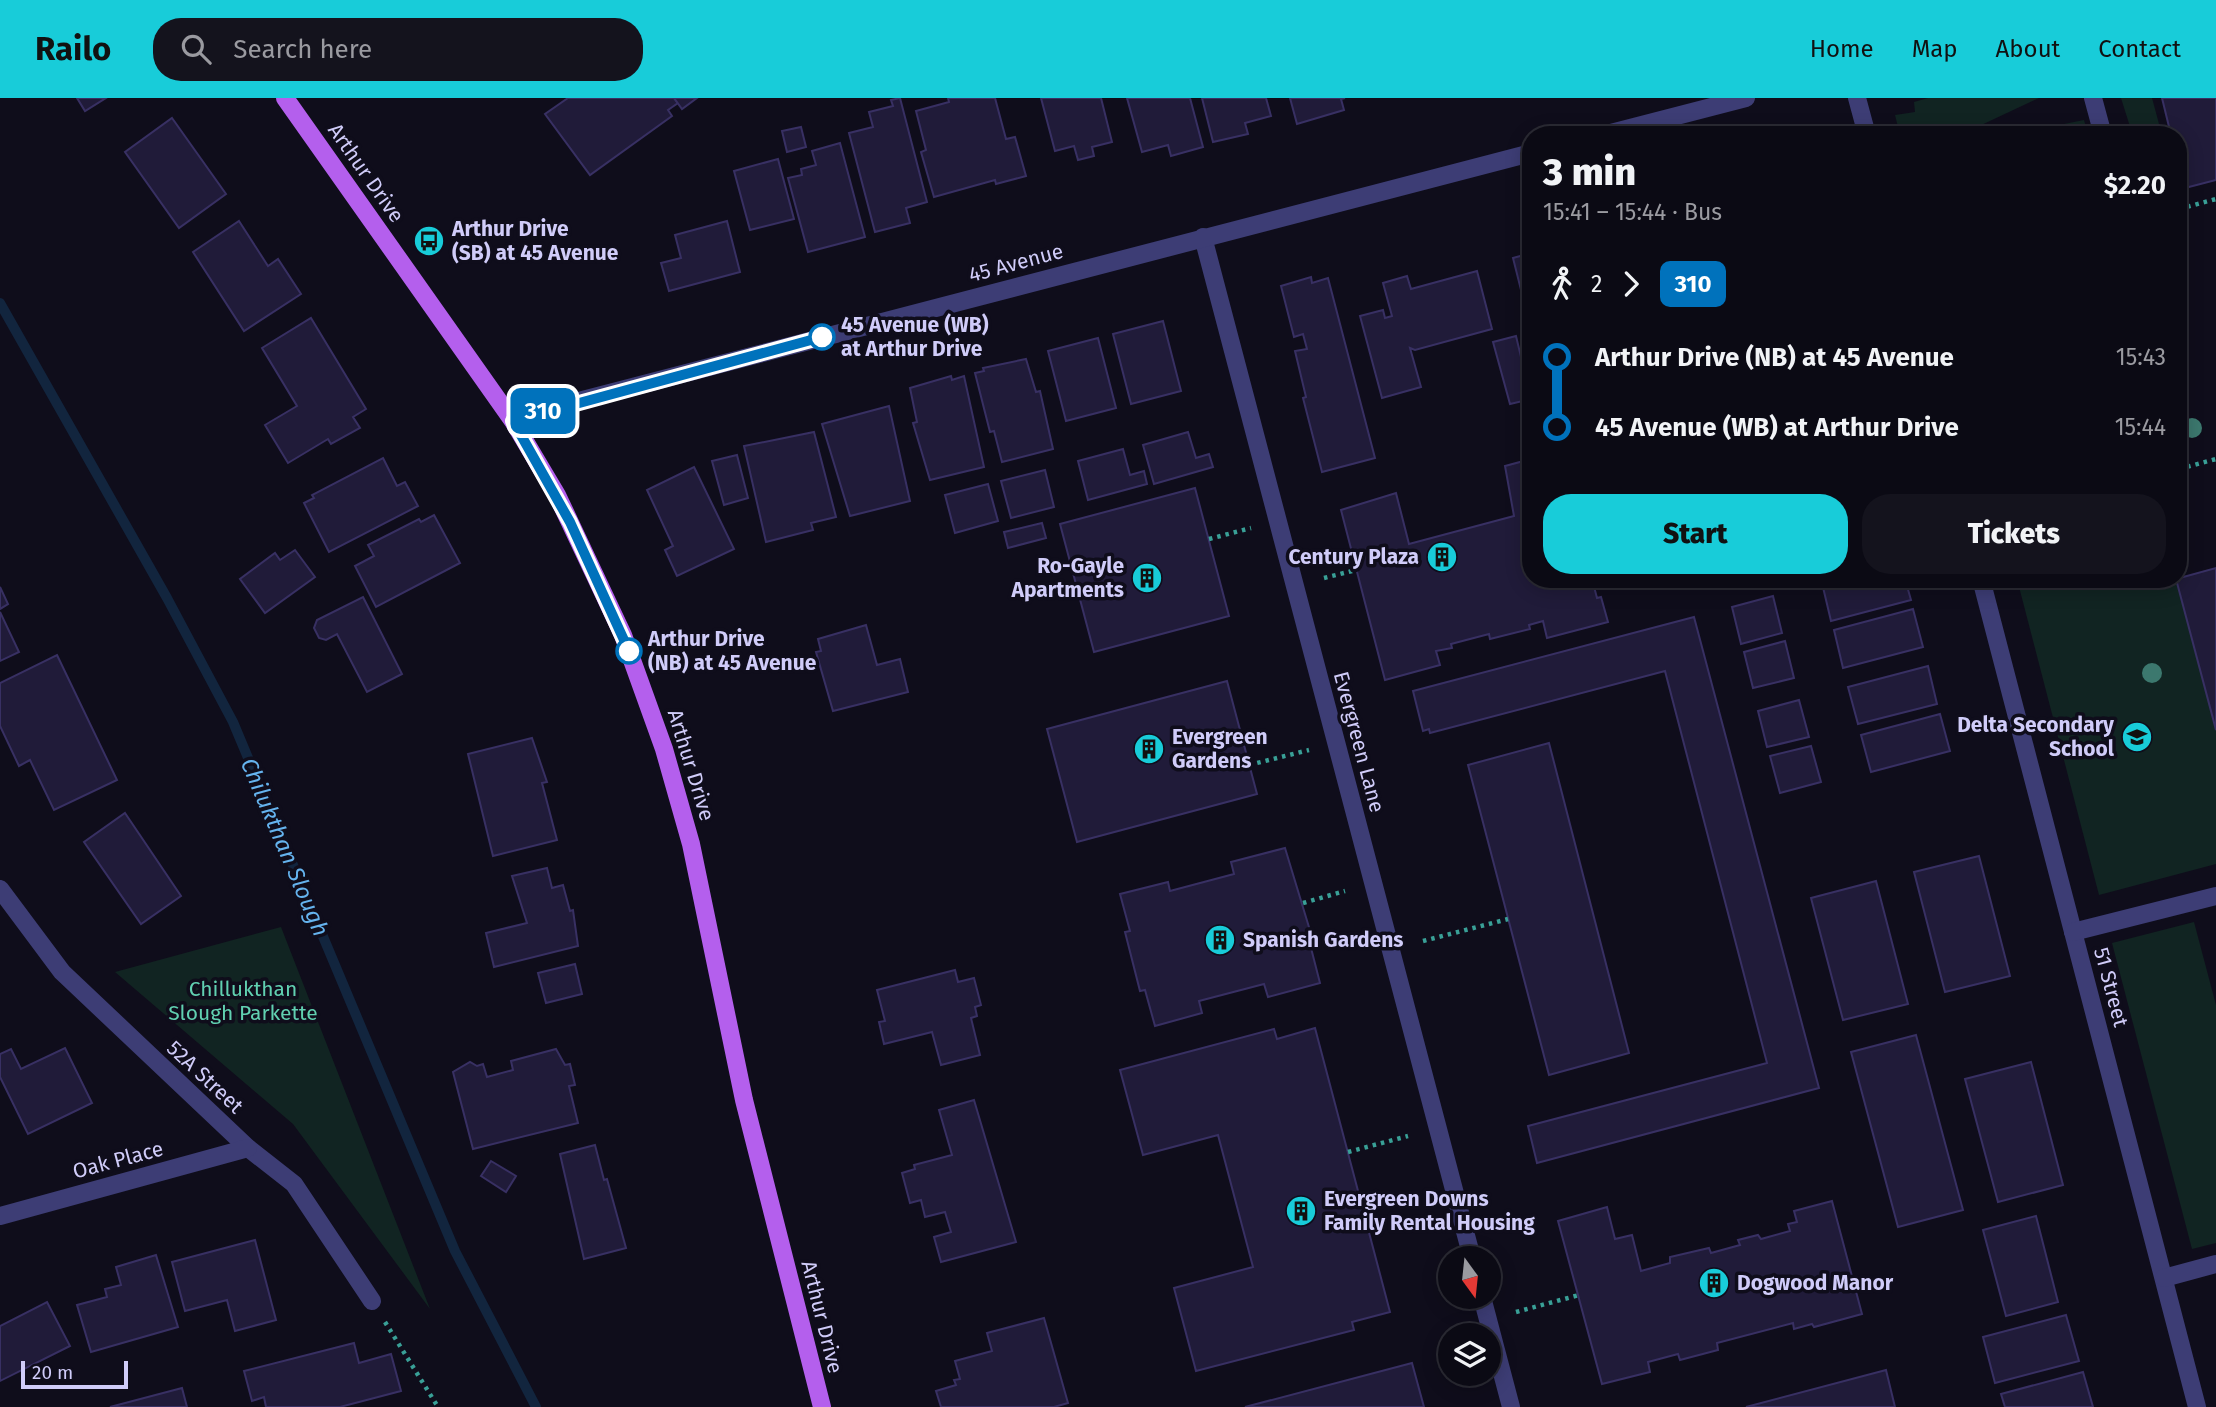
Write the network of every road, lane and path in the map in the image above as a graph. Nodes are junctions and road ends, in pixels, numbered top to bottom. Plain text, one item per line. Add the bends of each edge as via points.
1 (285, 98) edge
2 (1746, 98) edge
3 (1857, 98) edge
4 (2093, 98) edge
5 (1638, 126) edge
6 (1865, 126) edge
7 (2101, 126) edge
8 (1522, 155) edge
9 (2216, 199) edge
10 (2187, 206) edge
11 (1203, 237) junction
12 (513, 421) junction
13 (2216, 459) edge
14 (2187, 467) edge
15 (1251, 528) dead end
16 (1209, 539) dead end
17 (1356, 570) dead end
18 (1324, 578) dead end
19 (1983, 588) edge
20 (1309, 750) dead end
21 (1250, 765) dead end
22 (0, 889) edge
23 (1345, 891) dead end
24 (2216, 896) edge
25 (1303, 902) dead end
26 (1508, 919) dead end
27 (2073, 932) junction
28 (1423, 941) dead end
29 (1408, 1136) dead end
30 (248, 1148) junction
31 (1348, 1152) dead end
32 (0, 1216) edge
33 (1469, 1246) edge
34 (2216, 1264) edge
35 (2164, 1278) junction
36 (1579, 1295) dead end
37 (372, 1301) joint
38 (1485, 1309) edge
39 (1516, 1312) dead end
40 (438, 1407) edge
41 (822, 1407) edge
42 (1511, 1407) edge
43 (2197, 1407) edge

1 - 12 main road, Arthur Drive
2 - 5 street
3 - 6 street
4 - 7 street
8 - 11 street, 45 Avenue
9 - 10 path
11 - 12 street, 45 Avenue
11 - 33 street, Evergreen Lane
12 - 41 main road, Arthur Drive via 557,495 605,595 664,750 691,844 744,1100
13 - 14 path
15 - 16 path
17 - 18 path
19 - 27 street, 51 Street
20 - 21 path
22 - 30 street, 52A Street via 62,972
23 - 25 path
24 - 27 street
26 - 28 path
27 - 35 street, 51 Street
29 - 31 path
30 - 32 street, Oak Place
30 - 37 street, 52A Street via 295,1184
34 - 35 street
35 - 43 street, 51 Street
36 - 39 path
37 - 40 path
38 - 42 street

